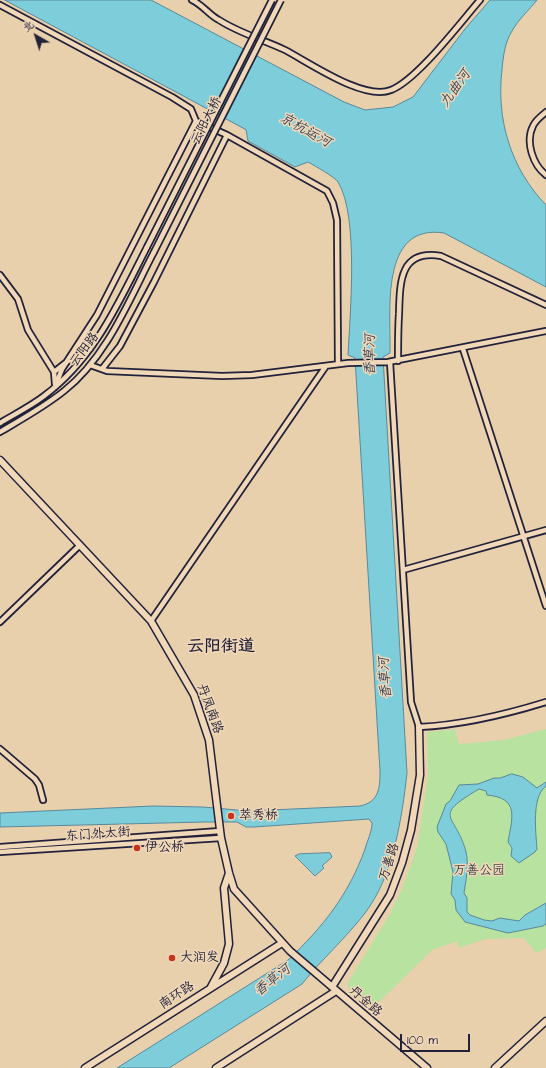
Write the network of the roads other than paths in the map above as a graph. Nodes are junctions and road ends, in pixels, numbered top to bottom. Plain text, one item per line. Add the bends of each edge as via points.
1 (193, 0) edge
2 (272, 0) edge
3 (281, 0) edge
4 (480, 0) edge
5 (0, 5) edge
6 (546, 112) edge
7 (196, 121) junction
8 (227, 135) junction
9 (546, 175) edge
10 (147, 247) joint
11 (154, 252) joint
12 (0, 275) edge
13 (546, 305) edge
14 (546, 331) edge
15 (463, 348) junction
16 (92, 349) junction
17 (68, 361) junction
18 (398, 361) junction
19 (389, 362) junction
20 (338, 364) junction
21 (90, 366) junction
22 (326, 366) junction
23 (102, 369) junction
24 (54, 372) junction
25 (55, 387) junction
26 (0, 423) edge
27 (0, 432) edge
28 (0, 460) edge
29 (546, 530) edge
30 (524, 536) junction
31 (80, 545) junction
32 (403, 570) junction
33 (546, 606) edge
34 (151, 621) junction
35 (0, 622) edge
36 (546, 702) edge
37 (419, 727) junction
38 (0, 749) edge
39 (43, 800) dead end
40 (220, 831) junction
41 (221, 838) junction
42 (0, 847) edge
43 (0, 852) edge
44 (229, 873) junction
45 (282, 943) junction
46 (290, 951) joint
47 (210, 989) junction
48 (334, 989) junction
49 (546, 1021) edge
50 (85, 1068) edge
51 (216, 1068) edge
52 (426, 1068) edge
53 (495, 1068) edge

1 - 4 street via 218,20 284,50 342,82 373,92 390,91 412,77
2 - 10 street, 云阳大桥, bridge
3 - 11 street, 云阳大桥, bridge
5 - 7 street via 172,97 191,109
6 - 9 street via 533,125 530,134 531,152 540,170
7 - 8 street
7 - 17 street via 97,315
8 - 20 street via 327,191 333,203 337,220
8 - 23 street via 148,295 120,346
10 - 16 street, 云阳路
11 - 21 street, 云阳路 via 115,328
12 - 24 street via 18,299 28,330
13 - 18 street via 441,256 420,256 407,266 400,282
14 - 15 street
15 - 18 street
15 - 30 street
16 - 17 street
16 - 25 street, 云阳路
17 - 24 street
17 - 25 street
18 - 19 street
19 - 20 street
19 - 32 street
20 - 22 street
21 - 23 street
21 - 27 street, 云阳路 via 65,391
22 - 23 street via 222,376
22 - 34 street
24 - 25 street
25 - 26 street, 云阳路 via 44,397
28 - 31 main road, 丹凤南路
29 - 30 street
30 - 32 street
30 - 33 street
31 - 34 main road, 丹凤南路
31 - 35 street
32 - 37 street via 411,702
34 - 40 main road, 丹凤南路 via 194,695 209,740
36 - 37 street via 470,722
37 - 48 main road, 万善路 via 420,775 411,830 402,863 390,895
38 - 39 street via 36,779
40 - 41 main road, 丹凤南路
40 - 42 street, 东门外大街
41 - 43 street, 东门外大街
41 - 44 main road, 丹凤南路
44 - 45 main road, 丹凤南路 via 234,889
44 - 47 main road via 224,888 229,944 224,963
45 - 46 main road, 丹凤南路
45 - 47 main road, 南环路
46 - 48 main road, 丹金路
47 - 50 main road, 南环路
48 - 51 main road, 万善路
48 - 52 main road, 丹金路
49 - 53 main road

